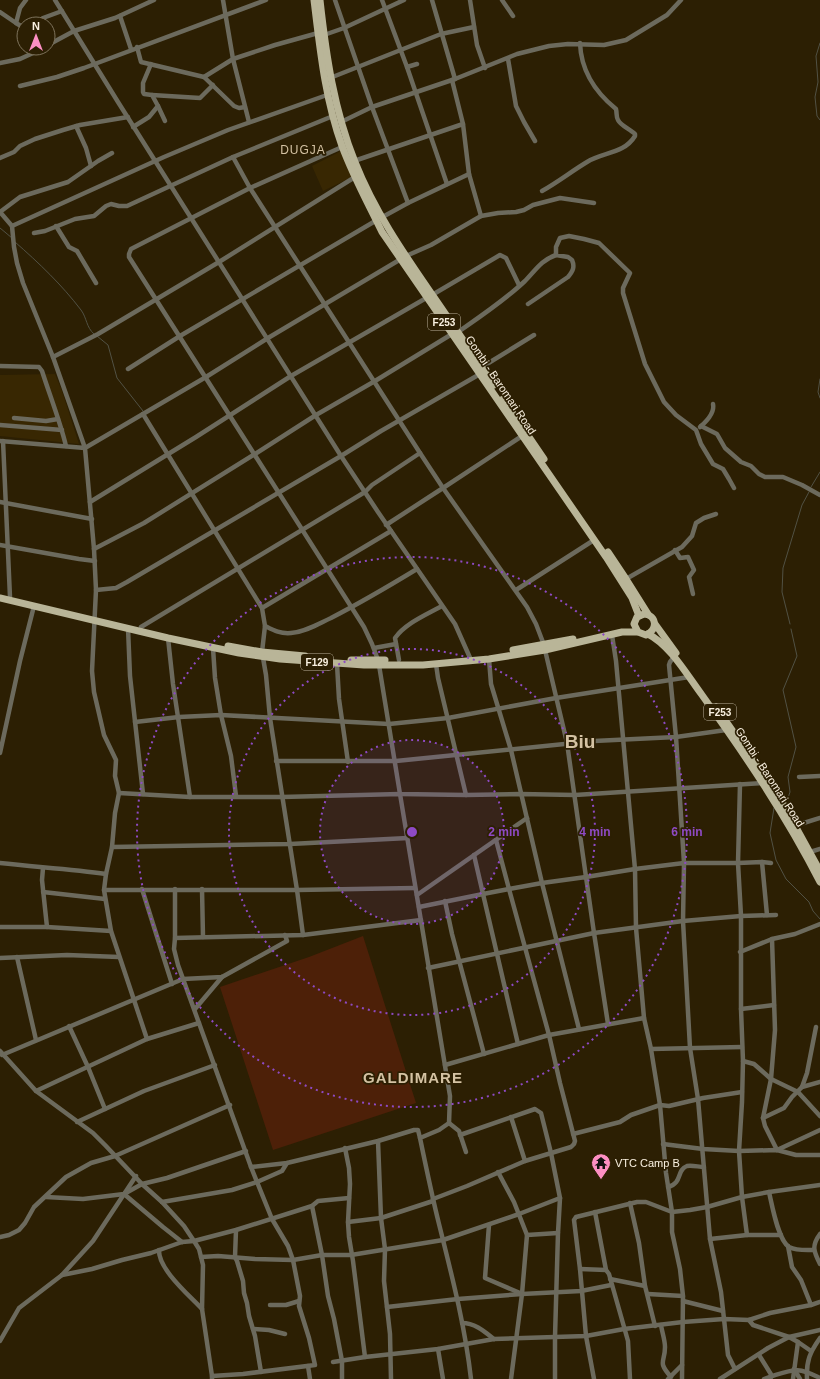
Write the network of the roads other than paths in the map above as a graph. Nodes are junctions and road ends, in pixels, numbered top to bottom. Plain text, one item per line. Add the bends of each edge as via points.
1 (26, 0) edge
2 (56, 0) edge
3 (154, 0) edge
4 (224, 0) edge
5 (266, 0) edge
6 (314, 0) edge
7 (320, 0) edge
8 (335, 0) edge
9 (382, 0) edge
10 (404, 0) edge
11 (432, 0) edge
12 (470, 0) edge
13 (502, 0) edge
14 (681, 0) edge
15 (385, 8) junction
16 (62, 11) junction
17 (0, 12) edge
18 (226, 15) junction
19 (18, 16) edge
20 (48, 16) edge
21 (120, 16) junction
22 (513, 16) dead end
23 (16, 24) edge
24 (474, 27) junction
25 (344, 28) junction
26 (74, 31) junction
27 (321, 34) junction
28 (442, 34) junction
29 (56, 41) edge
30 (580, 43) junction
31 (137, 47) junction
32 (131, 49) junction
33 (400, 51) junction
34 (27, 56) edge
35 (233, 59) junction
36 (508, 59) junction
37 (0, 63) edge
38 (94, 63) junction
39 (151, 64) junction
40 (417, 64) dead end
41 (407, 67) junction
42 (359, 68) junction
43 (485, 68) junction
44 (204, 76) junction
45 (330, 78) junction
46 (454, 80) junction
47 (213, 85) junction
48 (20, 86) dead end
49 (416, 92) junction
50 (152, 95) junction
51 (327, 95) junction
52 (158, 106) junction
53 (245, 107) junction
54 (372, 107) junction
55 (333, 116) junction
56 (128, 118) junction
57 (165, 121) dead end
58 (249, 122) junction
59 (341, 122) junction
60 (463, 124) junction
61 (76, 126) junction
62 (134, 127) junction
63 (430, 134) junction
64 (535, 141) dead end
65 (342, 147) junction
66 (388, 150) junction
67 (112, 153) dead end
68 (233, 157) junction
69 (0, 158) edge
70 (155, 161) junction
71 (354, 161) junction
72 (90, 166) junction
73 (469, 174) junction
74 (355, 177) junction
75 (447, 184) junction
76 (171, 185) junction
77 (250, 188) junction
78 (542, 190) dead end
79 (408, 202) junction
80 (594, 202) dead end
81 (0, 212) edge
82 (481, 216) junction
83 (191, 218) junction
84 (379, 219) junction
85 (12, 226) junction
86 (56, 226) junction
87 (276, 226) junction
88 (34, 233) dead end
89 (556, 255) junction
90 (403, 258) junction
91 (219, 262) junction
92 (300, 265) junction
93 (96, 283) dead end
94 (519, 285) junction
95 (430, 296) junction
96 (156, 298) junction
97 (242, 299) junction
98 (528, 304) dead end
99 (325, 305) junction
100 (455, 333) junction
101 (534, 335) dead end
102 (180, 336) junction
103 (268, 338) junction
104 (348, 342) junction
105 (53, 357) junction
106 (0, 366) edge
107 (128, 369) dead end
108 (481, 370) junction
109 (292, 376) junction
110 (206, 377) junction
111 (375, 382) junction
112 (713, 404) dead end
113 (143, 414) junction
114 (230, 415) junction
115 (316, 415) junction
116 (14, 418) dead end
117 (58, 419) junction
118 (400, 420) junction
119 (0, 425) edge
120 (701, 426) junction
121 (62, 430) junction
122 (696, 430) junction
123 (522, 436) junction
124 (2, 441) edge
125 (66, 446) junction
126 (532, 446) junction
127 (85, 448) junction
128 (420, 453) junction
129 (167, 454) junction
130 (255, 454) junction
131 (341, 456) junction
132 (443, 488) junction
133 (734, 488) dead end
134 (365, 492) junction
135 (279, 493) junction
136 (191, 494) junction
137 (820, 495) edge
138 (0, 502) edge
139 (90, 502) junction
140 (6, 503) junction
141 (716, 514) dead end
142 (92, 519) junction
143 (386, 524) junction
144 (214, 530) junction
145 (302, 530) junction
146 (391, 532) junction
147 (594, 540) junction
148 (0, 545) edge
149 (8, 547) junction
150 (94, 549) junction
151 (675, 550) junction
152 (95, 560) junction
153 (239, 568) junction
154 (417, 569) junction
155 (328, 570) junction
156 (626, 579) junction
157 (96, 590) junction
158 (516, 590) junction
159 (693, 594) dead end
160 (0, 595) edge
161 (10, 597) junction
162 (0, 598) edge
163 (34, 606) junction
164 (442, 606) junction
165 (262, 608) junction
166 (351, 608) junction
167 (648, 614) junction
168 (639, 616) junction
169 (95, 619) junction
170 (634, 622) junction
171 (655, 624) junction
172 (265, 626) junction
173 (128, 628) junction
174 (142, 628) junction
175 (638, 632) junction
176 (648, 634) junction
177 (612, 635) junction
178 (168, 638) junction
179 (396, 644) junction
180 (544, 647) junction
181 (213, 648) junction
182 (374, 648) junction
183 (262, 654) junction
184 (674, 657) junction
185 (471, 659) junction
186 (489, 659) junction
187 (398, 660) junction
188 (378, 663) junction
189 (337, 664) junction
190 (436, 664) junction
191 (689, 677) junction
192 (672, 680) junction
193 (619, 688) junction
194 (556, 698) junction
195 (498, 709) junction
196 (222, 715) junction
197 (179, 717) junction
198 (270, 718) junction
199 (448, 718) junction
200 (136, 722) junction
201 (343, 722) junction
202 (389, 724) junction
203 (726, 730) junction
204 (676, 737) junction
205 (623, 739) junction
206 (567, 743) junction
207 (511, 750) junction
208 (0, 753) edge
209 (456, 755) junction
210 (276, 761) junction
211 (396, 761) junction
212 (348, 762) junction
213 (820, 776) edge
214 (799, 777) dead end
215 (763, 783) junction
216 (740, 784) junction
217 (680, 788) junction
218 (628, 792) junction
219 (119, 793) junction
220 (143, 794) junction
221 (400, 794) junction
222 (520, 794) junction
223 (466, 795) junction
224 (575, 795) junction
225 (236, 796) junction
226 (190, 797) junction
227 (282, 797) junction
228 (780, 803) junction
229 (527, 818) junction
230 (820, 818) edge
231 (793, 827) junction
232 (408, 838) junction
233 (496, 840) junction
234 (290, 844) junction
235 (112, 847) junction
236 (820, 849) edge
237 (810, 852) junction
238 (474, 855) junction
239 (762, 862) junction
240 (0, 863) edge
241 (684, 863) junction
242 (738, 863) junction
243 (771, 863) dead end
244 (43, 868) junction
245 (635, 869) junction
246 (820, 871) edge
247 (106, 874) junction
248 (586, 877) junction
249 (820, 882) edge
250 (542, 883) junction
251 (415, 888) junction
252 (142, 889) junction
253 (175, 889) junction
254 (202, 889) junction
255 (509, 889) junction
256 (104, 890) junction
257 (297, 890) junction
258 (43, 892) junction
259 (483, 894) junction
260 (417, 895) junction
261 (105, 899) junction
262 (445, 902) junction
263 (419, 907) junction
264 (767, 915) junction
265 (776, 915) dead end
266 (741, 916) junction
267 (421, 920) junction
268 (684, 921) junction
269 (820, 924) edge
270 (0, 927) edge
271 (47, 927) junction
272 (636, 928) junction
273 (112, 931) junction
274 (594, 933) junction
275 (285, 935) junction
276 (303, 935) junction
277 (203, 937) junction
278 (175, 938) junction
279 (772, 939) junction
280 (557, 941) junction
281 (525, 948) junction
282 (740, 952) junction
283 (497, 954) junction
284 (119, 957) junction
285 (0, 958) edge
286 (17, 958) junction
287 (459, 961) junction
288 (428, 968) junction
289 (222, 976) junction
290 (183, 979) junction
291 (172, 984) junction
292 (134, 999) junction
293 (774, 1005) junction
294 (195, 1009) junction
295 (741, 1009) junction
296 (644, 1018) junction
297 (199, 1023) junction
298 (608, 1024) junction
299 (69, 1026) junction
300 (816, 1027) dead end
301 (579, 1029) junction
302 (549, 1035) junction
303 (147, 1039) junction
304 (36, 1040) junction
305 (518, 1044) junction
306 (742, 1047) junction
307 (690, 1048) junction
308 (651, 1049) junction
309 (1, 1053) edge
310 (484, 1054) junction
311 (743, 1062) junction
312 (215, 1065) junction
313 (88, 1066) junction
314 (445, 1066) junction
315 (770, 1079) junction
316 (820, 1082) edge
317 (802, 1087) junction
318 (36, 1091) junction
319 (742, 1092) junction
320 (798, 1092) junction
321 (698, 1099) junction
322 (230, 1105) junction
323 (660, 1105) junction
324 (105, 1109) junction
325 (820, 1116) edge
326 (511, 1117) junction
327 (763, 1118) junction
328 (77, 1122) junction
329 (449, 1123) junction
330 (820, 1130) edge
331 (460, 1134) junction
332 (573, 1134) junction
333 (420, 1138) junction
334 (378, 1141) junction
335 (663, 1144) junction
336 (345, 1148) junction
337 (703, 1149) junction
338 (777, 1150) junction
339 (246, 1151) junction
340 (739, 1151) junction
341 (466, 1152) dead end
342 (551, 1153) junction
343 (820, 1155) edge
344 (115, 1156) junction
345 (525, 1161) junction
346 (286, 1163) junction
347 (251, 1167) junction
348 (704, 1167) junction
349 (498, 1172) junction
350 (136, 1176) junction
351 (257, 1182) junction
352 (142, 1184) junction
353 (820, 1185) edge
354 (668, 1187) junction
355 (769, 1192) junction
356 (124, 1194) junction
357 (46, 1197) junction
358 (742, 1197) junction
359 (349, 1198) junction
360 (560, 1198) junction
361 (433, 1200) junction
362 (162, 1202) junction
363 (630, 1203) junction
364 (312, 1206) junction
365 (707, 1207) junction
366 (595, 1212) junction
367 (672, 1212) junction
368 (519, 1214) junction
369 (381, 1218) junction
370 (272, 1219) junction
371 (348, 1222) junction
372 (489, 1225) junction
373 (236, 1230) junction
374 (558, 1233) junction
375 (820, 1234) edge
376 (527, 1235) junction
377 (747, 1235) junction
378 (780, 1235) junction
379 (0, 1237) edge
380 (710, 1239) junction
381 (443, 1240) junction
382 (194, 1241) junction
383 (182, 1242) junction
384 (788, 1246) junction
385 (385, 1249) junction
386 (159, 1250) junction
387 (814, 1250) junction
388 (351, 1254) junction
389 (322, 1255) junction
390 (818, 1255) edge
391 (202, 1257) junction
392 (235, 1257) junction
393 (293, 1260) junction
394 (820, 1264) edge
395 (580, 1269) junction
396 (606, 1270) junction
397 (62, 1275) junction
398 (610, 1279) junction
399 (611, 1285) junction
400 (645, 1286) junction
401 (581, 1291) junction
402 (556, 1292) junction
403 (522, 1294) junction
404 (648, 1294) junction
405 (458, 1299) junction
406 (683, 1299) junction
407 (299, 1300) junction
408 (820, 1302) edge
409 (270, 1305) dead end
410 (811, 1305) junction
411 (387, 1307) junction
412 (202, 1310) junction
413 (723, 1311) junction
414 (724, 1319) junction
415 (749, 1320) junction
416 (462, 1322) junction
417 (683, 1322) junction
418 (658, 1325) junction
419 (253, 1329) junction
420 (624, 1329) junction
421 (820, 1330) edge
422 (285, 1334) dead end
423 (586, 1336) junction
424 (555, 1337) junction
425 (789, 1337) junction
426 (516, 1338) junction
427 (820, 1338) edge
428 (494, 1339) junction
429 (0, 1341) edge
430 (798, 1342) junction
431 (467, 1344) junction
432 (438, 1349) junction
433 (811, 1352) junction
434 (390, 1355) junction
435 (759, 1355) junction
436 (365, 1357) junction
437 (342, 1361) junction
438 (333, 1362) dead end
439 (682, 1365) junction
440 (308, 1366) junction
441 (735, 1369) junction
442 (794, 1369) junction
443 (261, 1372) junction
444 (807, 1372) junction
445 (212, 1377) edge
446 (670, 1378) edge
447 (771, 1378) edge
448 (820, 1378) edge
449 (310, 1379) edge
450 (342, 1379) edge
451 (391, 1379) edge
452 (443, 1379) edge
453 (471, 1379) edge
454 (511, 1379) edge
455 (556, 1379) edge
456 (594, 1379) edge
457 (630, 1379) edge
458 (682, 1379) edge
459 (720, 1379) edge
460 (764, 1379) edge
461 (793, 1379) edge
462 (800, 1379) edge
463 (807, 1379) edge

1 - 19 street
2 - 16 street
3 - 21 street
4 - 18 street
5 - 18 street
6 - 27 main road, Gombi - Baromari Road / F253
7 - 27 main road, Gombi - Baromari Road / F253
8 - 25 street
9 - 15 street
10 - 15 street
11 - 28 street
12 - 24 street
13 - 22 street
14 - 30 street via 667,15 626,40 604,45
15 - 25 street
15 - 33 street
16 - 20 street
16 - 26 street
17 - 23 street
18 - 31 street
18 - 35 street
21 - 26 street
21 - 32 street
24 - 28 street
24 - 43 street
25 - 27 street
25 - 42 street
26 - 29 street
26 - 38 street
27 - 35 street
27 - 45 main road, Gombi - Baromari Road / F253
27 - 51 main road, Gombi - Baromari Road / F253
28 - 33 street
28 - 46 street
30 - 36 street via 549,46 517,54
30 - 78 street via 582,62 591,83 616,109 620,122 635,136 621,149 586,162
31 - 32 street
31 - 39 street via 142,62
32 - 38 street
33 - 41 street
33 - 42 street
34 - 37 street
35 - 44 street
35 - 53 street
36 - 43 street
36 - 64 street via 516,106
38 - 48 street via 57,77
38 - 56 street
39 - 44 street
39 - 50 street via 142,92
40 - 41 street
41 - 49 street
42 - 45 street
42 - 54 street
43 - 46 street
44 - 47 street
45 - 59 main road, Gombi - Baromari Road / F253
46 - 49 street
46 - 60 street
47 - 50 street via 199,98
47 - 53 street via 236,108
49 - 54 street
49 - 63 street
50 - 52 street
51 - 55 main road, Gombi - Baromari Road / F253
51 - 58 street
52 - 57 street
52 - 62 street via 149,117
53 - 58 street
54 - 59 street
54 - 66 street
55 - 65 main road, Gombi - Baromari Road / F253
55 - 68 street
56 - 61 street
56 - 62 street
58 - 70 street
59 - 71 main road, Gombi - Baromari Road / F253
60 - 63 street
60 - 73 street
61 - 69 street via 35,139
61 - 72 street via 86,148
62 - 70 street
63 - 66 street
63 - 75 street
65 - 74 main road, Gombi - Baromari Road / F253
65 - 77 street
66 - 71 street
66 - 79 street
67 - 72 street
68 - 76 street
68 - 77 street
70 - 76 street
70 - 85 street
71 - 84 main road, Gombi - Baromari Road / F253
72 - 81 street via 68,182 20,197
73 - 75 street
73 - 82 street
74 - 84 main road, Gombi - Baromari Road / F253
74 - 87 street
75 - 79 street
76 - 83 street
76 - 86 street via 127,206 111,204 94,216
77 - 83 street
77 - 87 street
79 - 84 street
80 - 82 street via 560,198 516,212
81 - 85 street
82 - 90 street
83 - 91 street
83 - 96 street via 129,254
84 - 90 main road, Gombi - Baromari Road / F253 via 382,232
84 - 92 street
85 - 105 street via 17,263 23,283
86 - 88 street
86 - 93 street via 69,247 77,250
87 - 91 street
87 - 92 street
89 - 94 street via 544,260
89 - 98 street via 572,260 572,272
89 - 122 street via 560,238 569,236 592,240 599,243 630,273 623,293 645,364 664,402 676,416
90 - 95 main road, Gombi - Baromari Road / F253
90 - 99 street
91 - 96 street
91 - 97 street
92 - 97 street
92 - 99 street
94 - 95 street via 506,258 500,255
94 - 100 street via 496,305
95 - 100 main road, Gombi - Baromari Road / F253
95 - 104 street
96 - 102 street
96 - 105 street via 98,334
97 - 102 street
97 - 103 street
99 - 103 street
99 - 104 street
100 - 108 main road, Gombi - Baromari Road / F253
100 - 111 street
101 - 108 street
102 - 107 street
102 - 110 street
103 - 109 street
103 - 110 street
104 - 109 street
104 - 111 street
105 - 127 street
106 - 117 street via 39,367
108 - 118 street
108 - 123 main road, Gombi - Baromari Road / F253
108 - 126 main road, Gombi - Baromari Road / F253
109 - 114 street
109 - 115 street
110 - 113 street
110 - 114 street
111 - 115 street
111 - 118 street
112 - 120 street via 710,417
113 - 127 street
113 - 129 street
114 - 129 street
114 - 130 street
115 - 130 street
115 - 131 street
116 - 117 street
117 - 121 street
118 - 128 street
118 - 131 street
119 - 121 street
120 - 122 street
120 - 137 street via 717,434 725,448 759,474 765,477 783,477
121 - 125 street
122 - 133 street via 713,464 723,469
123 - 126 main road, Gombi - Baromari Road / F253
123 - 132 street
124 - 125 street
124 - 140 street
125 - 127 street
126 - 147 main road, Gombi - Baromari Road / F253
126 - 156 main road, Gombi - Baromari Road / F253
127 - 139 street
128 - 132 street
128 - 134 street
129 - 136 street
129 - 139 street
130 - 135 street
130 - 136 street
131 - 134 street
131 - 135 street
132 - 143 street
132 - 158 street
134 - 143 street
134 - 145 street
135 - 144 street
135 - 145 street
136 - 144 street
136 - 150 street via 144,523
138 - 140 street
139 - 142 street
140 - 142 street
140 - 149 street
141 - 151 street via 696,524 692,536 682,547
142 - 150 street
143 - 146 street
144 - 153 street
144 - 157 street via 116,588
145 - 153 street
145 - 155 street
146 - 154 street
146 - 155 street
147 - 158 street
147 - 168 main road, Gombi - Baromari Road / F253 via 632,598
148 - 149 street
149 - 152 street
149 - 161 street
150 - 152 street
151 - 156 street
151 - 159 street via 680,558 688,556 690,559 694,570 689,577
152 - 157 street
153 - 165 street
153 - 174 street
154 - 164 street
154 - 166 street
155 - 165 street
155 - 166 street
156 - 167 main road, Gombi - Baromari Road / F253
157 - 169 street
158 - 180 street via 536,624
160 - 161 main road, F129
161 - 169 main road, F129
162 - 163 main road, F129
163 - 169 main road, F129
163 - 208 street
164 - 179 street via 410,624 395,638
164 - 185 street via 455,624
165 - 172 street
166 - 172 street via 309,629 292,633 276,632
166 - 182 street
167 - 168 main road
167 - 171 main road, F253
168 - 170 main road
169 - 173 main road, F129
169 - 174 main road, F129
169 - 219 street via 92,671 94,692 104,735 116,760 115,776
170 - 175 main road
170 - 180 main road, F129 via 627,628
171 - 176 main road
171 - 228 main road, Gombi - Baromari Road / F253 via 729,725
172 - 183 street
173 - 178 main road, F129
173 - 200 street via 130,676
174 - 183 main road, F129
175 - 176 main road, F253
175 - 177 main road, F129
176 - 184 main road, Gombi - Baromari Road / F253 via 657,639
177 - 180 main road, F129
177 - 193 street
178 - 181 main road, F129
178 - 197 street
179 - 182 street
179 - 187 street
180 - 185 main road, F129
180 - 186 main road, F129
180 - 194 street
181 - 183 main road, F129
181 - 196 street via 215,678
182 - 188 street
183 - 188 main road, F129
183 - 189 main road, F129
183 - 198 street
184 - 191 main road, Gombi - Baromari Road / F253
184 - 192 street via 670,662
185 - 186 main road, F129
185 - 187 main road, F129
185 - 190 main road, F129
186 - 195 street via 491,684
187 - 188 main road, F129
188 - 189 main road, F129
188 - 190 main road, F129
188 - 202 street
189 - 201 street
190 - 199 street
191 - 192 street
191 - 203 main road, Gombi - Baromari Road / F253
192 - 193 street
192 - 204 street
193 - 194 street
193 - 205 street
194 - 195 street
194 - 206 street
195 - 199 street
195 - 207 street
196 - 197 street
196 - 198 street
196 - 225 street
197 - 200 street
197 - 226 street
198 - 201 street
198 - 210 street
199 - 202 street
199 - 209 street
200 - 220 street
201 - 202 street
201 - 212 street
202 - 211 street
203 - 204 street
203 - 215 main road, Gombi - Baromari Road / F253
204 - 205 street
204 - 217 street
205 - 206 street
205 - 218 street
206 - 207 street
206 - 224 street
207 - 209 street
207 - 222 street
209 - 211 street
209 - 223 street
210 - 212 street
210 - 227 street
211 - 212 street
211 - 221 street
213 - 214 street
215 - 216 street
215 - 228 main road, Gombi - Baromari Road / F253
216 - 217 street
216 - 242 street
217 - 218 street
217 - 241 street
218 - 224 street
218 - 245 street
219 - 220 street
219 - 235 street
220 - 226 street
221 - 223 street
221 - 227 street
221 - 232 street
222 - 223 street
222 - 224 street
222 - 229 street
224 - 248 street
225 - 226 street
225 - 227 street
227 - 234 street
228 - 231 main road, Gombi - Baromari Road / F253
229 - 233 street
229 - 250 street
230 - 231 street
231 - 237 main road, Gombi - Baromari Road / F253
231 - 249 main road, Gombi - Baromari Road / F253
232 - 234 street
232 - 251 street
233 - 238 street
233 - 255 street
234 - 235 street
234 - 257 street
235 - 247 street
236 - 237 street
237 - 246 main road, Gombi - Baromari Road / F253
238 - 259 street
238 - 260 street
239 - 242 street
239 - 243 street
239 - 264 street
240 - 244 street
241 - 242 street
241 - 245 street
241 - 268 street
242 - 266 street
244 - 247 street
244 - 258 street
245 - 248 street
245 - 272 street
247 - 256 street
248 - 250 street
248 - 274 street
250 - 255 street
250 - 280 street
251 - 257 street
251 - 260 street
252 - 253 street
252 - 256 street
252 - 291 street
253 - 254 street
253 - 278 street
254 - 257 street
254 - 277 street
255 - 259 street
255 - 281 street
256 - 261 street
257 - 276 street
258 - 261 street
258 - 271 street
259 - 262 street
259 - 283 street
260 - 263 street
261 - 273 street
262 - 263 street
262 - 287 street
263 - 267 street
264 - 265 street
264 - 266 street
266 - 268 street
266 - 282 street
267 - 276 street
267 - 288 street
268 - 272 street
268 - 307 street
269 - 279 street via 795,934
270 - 271 street
271 - 273 street
272 - 274 street
272 - 296 street
273 - 284 street
274 - 280 street
274 - 298 street
275 - 276 street
275 - 277 street
275 - 289 street via 287,941
277 - 278 street
278 - 290 street via 174,948
279 - 282 street
279 - 293 street
280 - 281 street
280 - 301 street
281 - 283 street
281 - 302 street
282 - 295 street
283 - 287 street
283 - 305 street
284 - 286 street via 67,955
284 - 292 street
285 - 286 street
286 - 304 street
287 - 288 street
287 - 310 street
288 - 314 street
289 - 290 street
289 - 294 street
290 - 291 street
290 - 294 street
291 - 292 street
292 - 299 street
292 - 303 street
293 - 295 street
293 - 315 street via 775,1030
294 - 297 street
295 - 306 street
296 - 298 street
296 - 308 street
297 - 303 street
297 - 312 street
298 - 301 street
299 - 304 street
299 - 313 street
300 - 317 street
301 - 302 street
302 - 305 street
302 - 332 street
303 - 313 street
304 - 309 street
305 - 310 street
306 - 307 street
306 - 311 street
307 - 308 street
307 - 321 street
308 - 323 street
309 - 318 street
310 - 314 street
311 - 315 street via 754,1064
311 - 319 street
312 - 322 street
312 - 324 street via 144,1091
313 - 318 street
313 - 324 street
314 - 329 street via 450,1096
315 - 320 street
315 - 327 street
316 - 317 street
317 - 320 street
318 - 328 street
319 - 321 street
319 - 340 street
320 - 325 street
320 - 327 street via 784,1108
321 - 323 street via 669,1106
321 - 337 street
322 - 339 street
322 - 344 street
323 - 332 street via 631,1115 620,1122
323 - 335 street
324 - 328 street
326 - 331 street
326 - 342 street via 538,1110
326 - 345 street
327 - 338 street
328 - 344 street via 93,1133
329 - 331 street
329 - 333 street
330 - 338 street
331 - 341 street
332 - 342 street via 575,1141 571,1147
333 - 334 street via 418,1130 414,1130
333 - 361 street
334 - 336 street
334 - 369 street
335 - 337 street
335 - 354 street
336 - 346 street
336 - 359 street via 349,1168
337 - 340 street
337 - 348 street
338 - 340 street
338 - 343 street via 796,1155
339 - 347 street
339 - 352 street
340 - 358 street
342 - 345 street
342 - 360 street
344 - 350 street
344 - 357 street via 91,1163 66,1177
345 - 349 street
346 - 347 street
346 - 351 street via 282,1171
347 - 351 street
348 - 354 street via 685,1167 678,1181
348 - 365 street
349 - 361 street
349 - 368 street
350 - 352 street
350 - 356 street
351 - 362 street via 232,1190
351 - 370 street
352 - 356 street
352 - 362 street
353 - 355 street
354 - 367 street
355 - 358 street
355 - 378 street
356 - 357 street via 83,1199
356 - 383 street
356 - 397 street via 93,1241
357 - 379 street via 34,1207 19,1230
358 - 365 street
358 - 377 street
359 - 364 street via 318,1201
359 - 371 street
360 - 368 street
360 - 374 street
361 - 369 street
361 - 381 street
362 - 382 street
363 - 366 street
363 - 367 street via 646,1202
363 - 400 street
364 - 370 street
364 - 389 street
365 - 367 street
365 - 380 street
366 - 395 street via 576,1217 574,1220
366 - 396 street
367 - 406 street via 672,1232
368 - 372 street
368 - 376 street
369 - 371 street
369 - 385 street
370 - 373 street
370 - 393 street
371 - 388 street
372 - 381 street
372 - 403 street via 484,1278
373 - 382 street
373 - 392 street
374 - 376 street
374 - 402 street
375 - 387 street
376 - 403 street
377 - 378 street
377 - 380 street
378 - 384 street
380 - 413 street
381 - 385 street
381 - 405 street
382 - 383 street
382 - 391 street
383 - 386 street
384 - 387 street
384 - 410 street via 792,1267 801,1280
385 - 388 street
385 - 411 street via 384,1281
386 - 397 street
386 - 412 street via 161,1262 166,1269
387 - 390 street
388 - 389 street
388 - 436 street
389 - 393 street
389 - 437 street
390 - 394 street
391 - 392 street
391 - 412 street
392 - 393 street
392 - 419 street
393 - 407 street
395 - 396 street
395 - 401 street
396 - 398 street
397 - 429 street via 19,1308
398 - 399 street
398 - 400 street
399 - 401 street
399 - 420 street
400 - 404 street
401 - 402 street
401 - 423 street
402 - 403 street
402 - 424 street
403 - 405 street
403 - 426 street
404 - 406 street
404 - 418 street
405 - 411 street
405 - 416 street
406 - 413 street
406 - 417 street
407 - 409 street
407 - 440 street via 298,1306 315,1365
408 - 410 street
410 - 415 street
411 - 434 street
412 - 445 street
413 - 414 street
414 - 415 street
414 - 417 street
414 - 441 street via 728,1355
415 - 425 street via 753,1325
416 - 428 street via 471,1323
416 - 431 street
417 - 418 street
417 - 439 street
418 - 420 street
418 - 446 street via 665,1347 662,1361
419 - 422 street
419 - 443 street
420 - 423 street
420 - 457 street via 628,1341
421 - 425 street
423 - 424 street
423 - 456 street
424 - 426 street
424 - 455 street
425 - 430 street
425 - 435 street
426 - 428 street
426 - 454 street
427 - 433 street
428 - 431 street
430 - 433 street
430 - 442 street
431 - 432 street
431 - 453 street
432 - 434 street
432 - 452 street
433 - 444 street
434 - 436 street
434 - 451 street
435 - 441 street
435 - 447 street
436 - 437 street
437 - 438 street
437 - 450 street
439 - 446 street
439 - 458 street
440 - 443 street
440 - 449 street
441 - 459 street
442 - 444 street
442 - 447 street
442 - 461 street
442 - 462 street
443 - 445 street
444 - 448 street
444 - 463 street
447 - 460 street

